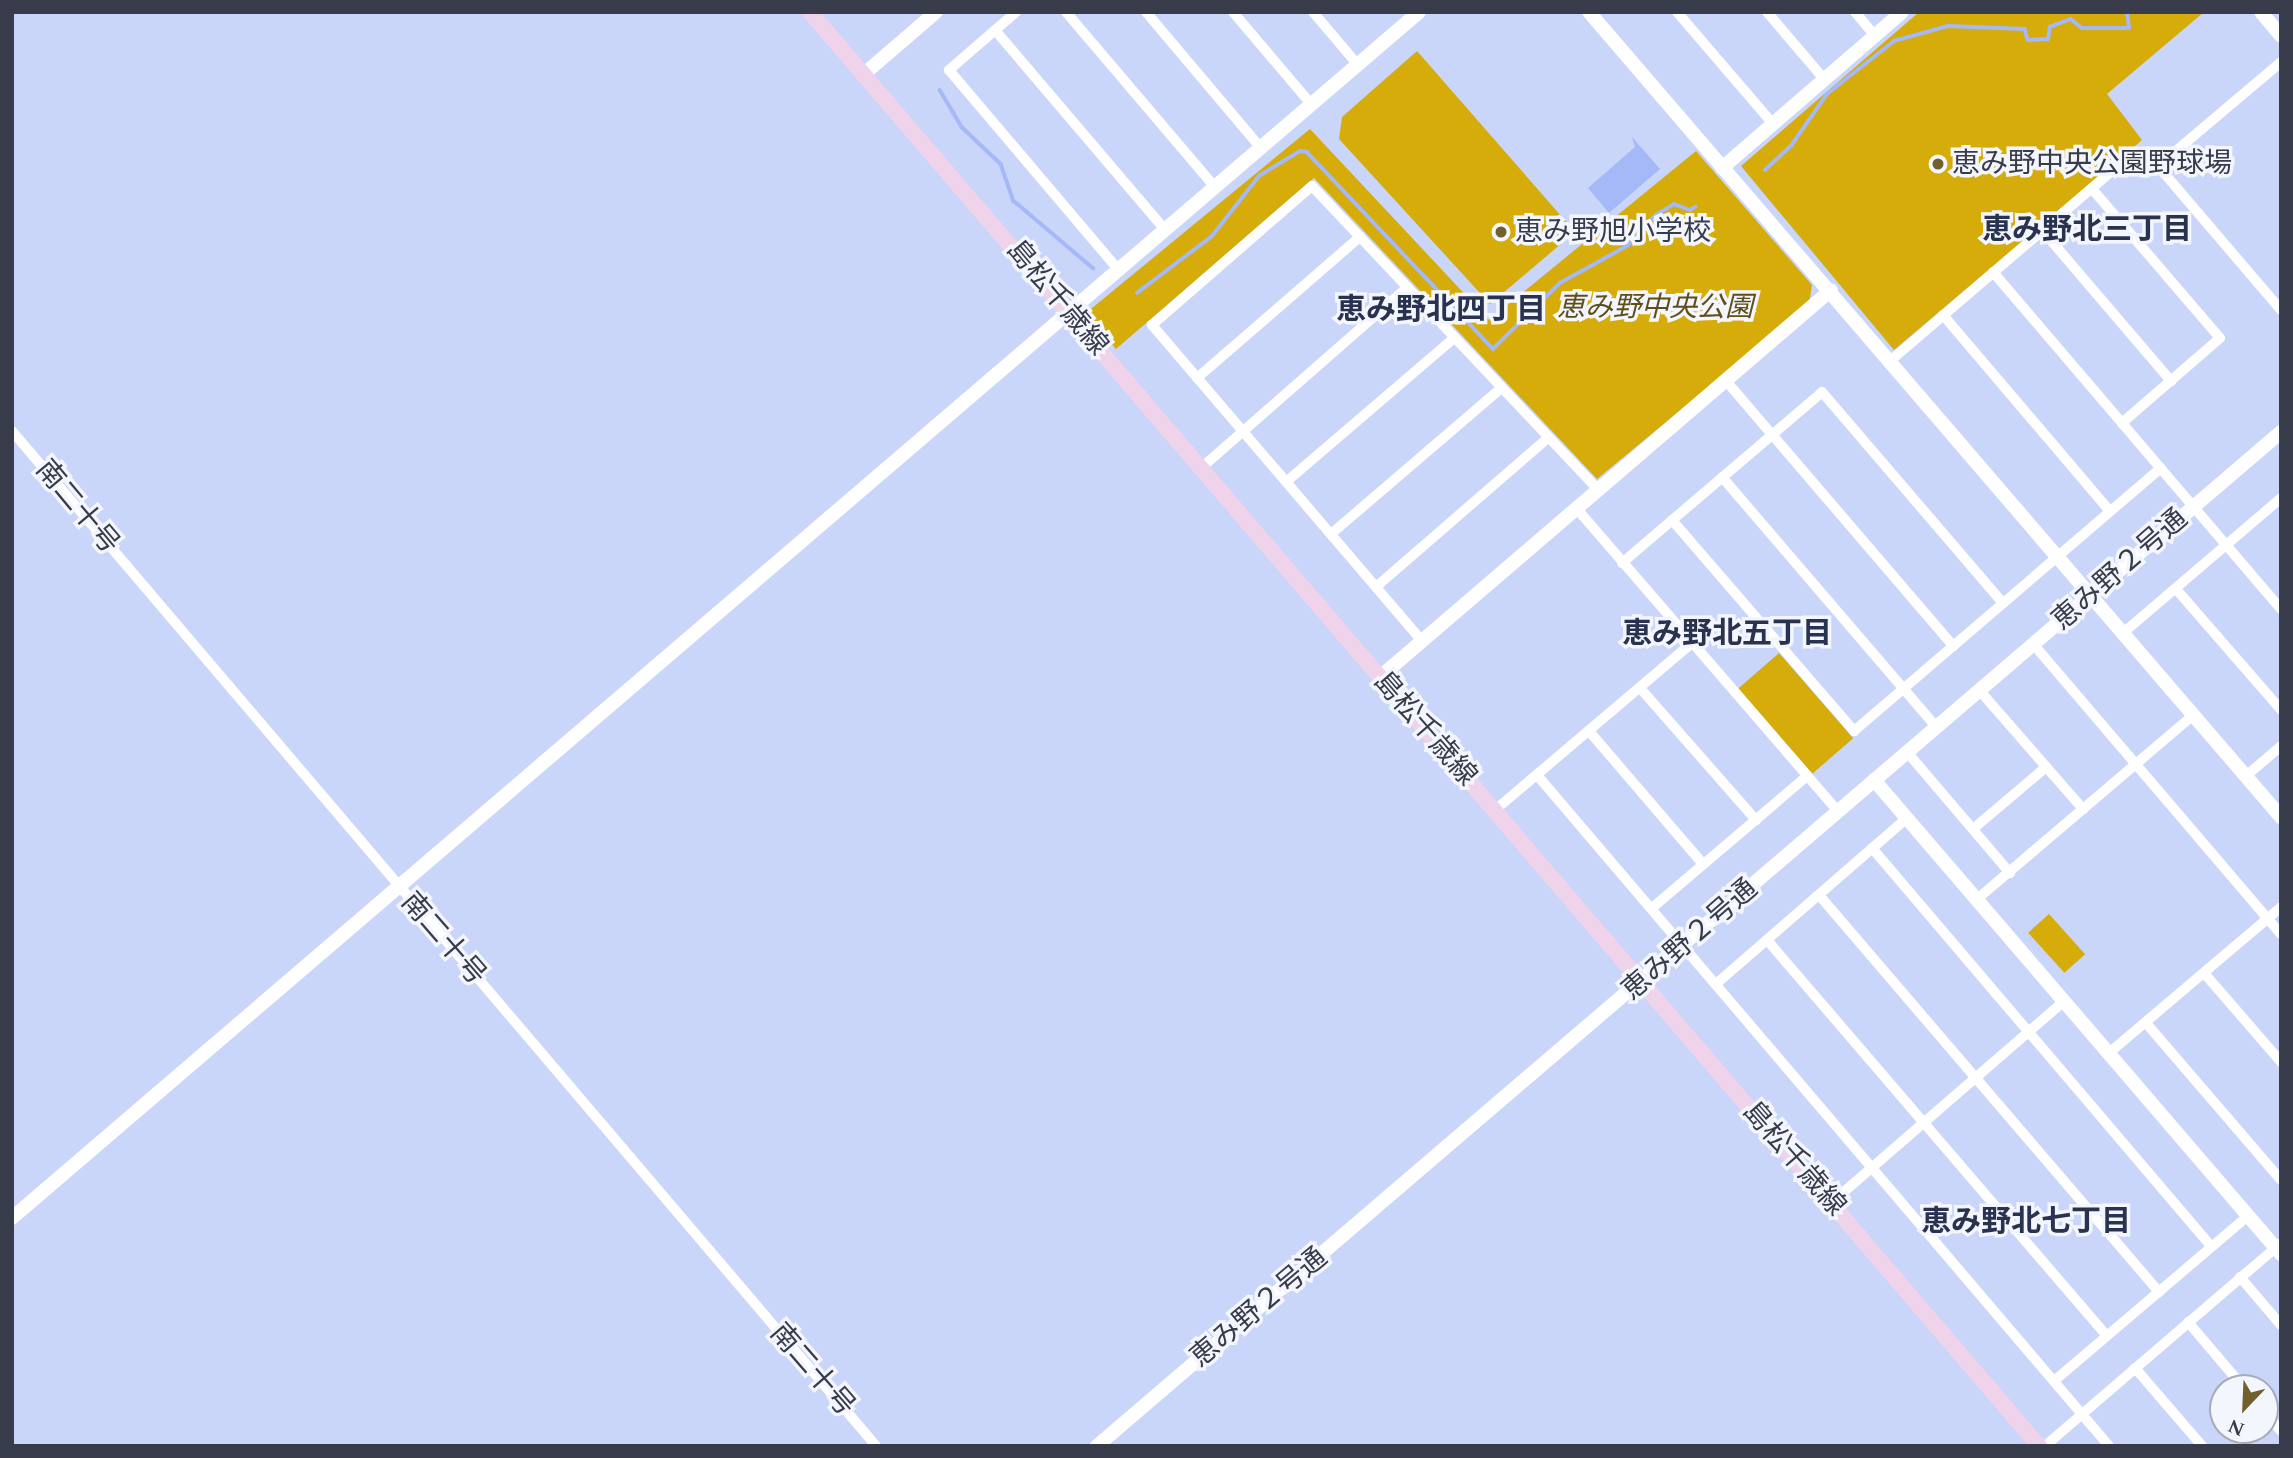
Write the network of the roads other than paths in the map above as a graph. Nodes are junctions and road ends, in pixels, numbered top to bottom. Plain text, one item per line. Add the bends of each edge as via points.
1 (810, 12) edge
2 (936, 12) edge
3 (1016, 12) edge
4 (1066, 12) edge
5 (1146, 12) edge
6 (1233, 12) edge
7 (1313, 12) edge
8 (1589, 12) edge
9 (1677, 12) edge
10 (1767, 12) edge
11 (1855, 12) edge
12 (1902, 12) edge
13 (2262, 12) edge
14 (1411, 15) edge
15 (995, 30) junction
16 (1875, 36) junction
17 (2281, 36) edge
18 (2281, 62) edge
19 (1358, 65) junction
20 (864, 74) junction
21 (1824, 79) junction
22 (1311, 104) junction
23 (1772, 123) junction
24 (1261, 148) junction
25 (2158, 166) junction
26 (1722, 168) junction
27 (1216, 187) junction
28 (2092, 190) junction
29 (1165, 230) junction
30 (2042, 230) junction
31 (1360, 237) junction
32 (1118, 269) junction
33 (1993, 272) junction
34 (1407, 288) junction
35 (1831, 290) junction
36 (2281, 310) edge
37 (1069, 311) junction
38 (1943, 315) junction
39 (1454, 338) junction
40 (1890, 361) junction
41 (1198, 378) junction
42 (2171, 381) junction
43 (1727, 382) junction
44 (1500, 389) junction
45 (2122, 423) junction
46 (1242, 430) junction
47 (12, 431) edge
48 (2281, 432) edge
49 (1771, 435) junction
50 (1548, 438) junction
51 (2161, 468) junction
52 (1200, 469) junction
53 (1722, 477) junction
54 (1286, 482) junction
55 (1598, 490) junction
56 (2279, 504) edge
57 (2193, 506) junction
58 (1577, 509) junction
59 (2110, 511) junction
60 (1672, 520) junction
61 (1331, 534) junction
62 (2226, 544) junction
63 (2058, 557) junction
64 (1622, 563) junction
65 (1377, 586) junction
66 (2176, 589) junction
67 (2091, 595) junction
68 (2003, 603) junction
69 (2281, 609) edge
70 (2123, 633) junction
71 (1422, 641) junction
72 (1692, 643) junction
73 (2034, 645) junction
74 (1953, 646) junction
75 (1380, 677) junction
76 (1640, 688) junction
77 (1904, 689) junction
78 (1980, 691) junction
79 (2281, 710) edge
80 (2193, 715) junction
81 (1936, 727) junction
82 (1589, 731) junction
83 (2281, 746) edge
84 (1907, 752) junction
85 (2135, 765) junction
86 (2046, 767) junction
87 (1537, 775) junction
88 (1807, 776) junction
89 (2246, 776) junction
90 (1874, 780) junction
91 (1495, 810) junction
92 (2084, 810) junction
93 (1838, 811) junction
94 (1908, 817) junction
95 (2281, 817) edge
96 (1756, 820) junction
97 (1973, 829) junction
98 (1872, 848) junction
99 (1703, 864) junction
100 (2010, 873) junction
101 (399, 888) junction
102 (1819, 895) junction
103 (1976, 900) junction
104 (2281, 907) edge
105 (1652, 908) junction
106 (2268, 919) junction
107 (2281, 934) edge
108 (1767, 940) junction
109 (1683, 946) junction
110 (2204, 973) junction
111 (1641, 982) junction
112 (1716, 984) junction
113 (2064, 1001) junction
114 (2146, 1024) junction
115 (2029, 1032) junction
116 (2109, 1054) junction
117 (2281, 1062) edge
118 (1977, 1078) junction
119 (1924, 1122) junction
120 (1872, 1168) junction
121 (2281, 1180) edge
122 (1831, 1203) junction
123 (2248, 1216) junction
124 (12, 1218) edge
125 (2211, 1246) junction
126 (2279, 1249) edge
127 (2240, 1278) junction
128 (2159, 1292) junction
129 (2188, 1322) junction
130 (2281, 1325) edge
131 (2106, 1335) junction
132 (2135, 1368) junction
133 (2232, 1374) edge
134 (2054, 1381) junction
135 (2082, 1414) junction
136 (876, 1446) edge
137 (1097, 1446) edge
138 (2039, 1446) edge
139 (2045, 1446) edge
140 (2109, 1446) edge
141 (2202, 1446) edge

1 - 20 main road, 島松千歳線
2 - 20 street
3 - 15 street
4 - 27 street
5 - 24 street
6 - 22 street
7 - 19 street
8 - 26 street
9 - 23 street
10 - 21 street
11 - 16 street
12 - 16 street
13 - 17 street
14 - 19 street
15 - 29 street
15 - 32 street via 949,70
16 - 21 street
18 - 25 street
19 - 22 street
20 - 37 main road, 島松千歳線
21 - 23 street
22 - 24 street
23 - 26 street
24 - 27 street
25 - 28 street via 2147,155 2130,155
25 - 36 street
26 - 35 street
27 - 29 street
28 - 30 street
28 - 42 street via 2220,338
29 - 32 street
30 - 33 street
30 - 42 street
31 - 34 street
31 - 41 street
31 - 41 street via 1311,186 1152,325
32 - 37 street
33 - 38 street
33 - 45 street
34 - 39 street
34 - 46 street
35 - 40 street
35 - 43 street
37 - 52 main road, 島松千歳線
37 - 101 street
38 - 40 street
38 - 59 street
39 - 44 street
39 - 54 street
40 - 63 street
41 - 46 street
42 - 45 street
43 - 49 street
43 - 55 street
44 - 50 street
44 - 61 street
45 - 51 street
46 - 52 street
46 - 54 street
47 - 101 street, 南二十号
48 - 57 street, 恵み野２号通
49 - 53 street
49 - 68 street via 1822,392
49 - 74 street
50 - 55 street
50 - 65 street
51 - 57 street
51 - 59 street
52 - 75 main road, 島松千歳線
53 - 60 street
53 - 77 street
54 - 61 street
55 - 58 street
56 - 62 street
57 - 62 street
57 - 67 street, 恵み野２号通
58 - 64 street
58 - 71 street
59 - 63 street
60 - 64 street
60 - 77 street via 1854,731
61 - 65 street
62 - 66 street
62 - 69 street
63 - 67 street
63 - 68 street
64 - 72 street
65 - 71 street
66 - 70 street
66 - 79 street
67 - 70 street
67 - 73 street, 恵み野２号通
68 - 74 street
70 - 80 street
71 - 75 street
72 - 76 street
72 - 88 street
73 - 78 street, 恵み野２号通
73 - 85 street
74 - 77 street
75 - 91 main road, 島松千歳線
76 - 82 street
76 - 96 street
77 - 81 street
78 - 81 street, 恵み野２号通
78 - 86 street
80 - 85 street
80 - 89 street
81 - 84 street, 恵み野２号通
82 - 87 street
82 - 99 street
83 - 89 street
84 - 90 street, 恵み野２号通
84 - 97 street
85 - 92 street
85 - 106 street
86 - 92 street
86 - 97 street
87 - 91 street
87 - 105 street
88 - 93 street
88 - 96 street
89 - 95 street
90 - 93 street, 恵み野２号通
90 - 94 street
91 - 111 main road, 島松千歳線
92 - 100 street
93 - 109 street, 恵み野２号通
94 - 98 street
94 - 103 street
96 - 99 street
97 - 100 street
98 - 102 street
98 - 115 street
99 - 105 street
100 - 103 street
101 - 124 street
101 - 136 street, 南二十号
102 - 108 street
102 - 118 street
103 - 113 street
104 - 106 street
105 - 109 street
106 - 107 street
106 - 110 street
108 - 112 street
108 - 119 street
109 - 111 street, 恵み野２号通
109 - 112 street
110 - 114 street
110 - 117 street
111 - 122 main road, 島松千歳線
111 - 137 street, 恵み野２号通
112 - 120 street
113 - 115 street
113 - 116 street
114 - 116 street
114 - 121 street
115 - 118 street
115 - 125 street
116 - 123 street
118 - 119 street
118 - 128 street
119 - 120 street
119 - 131 street
120 - 122 street
120 - 134 street
122 - 138 main road, 島松千歳線
123 - 125 street
123 - 126 street
125 - 128 street
126 - 127 street
127 - 129 street
127 - 130 street
128 - 131 street
129 - 132 street
129 - 133 street
131 - 134 street
132 - 135 street
132 - 141 street
134 - 135 street
135 - 139 street
135 - 140 street

